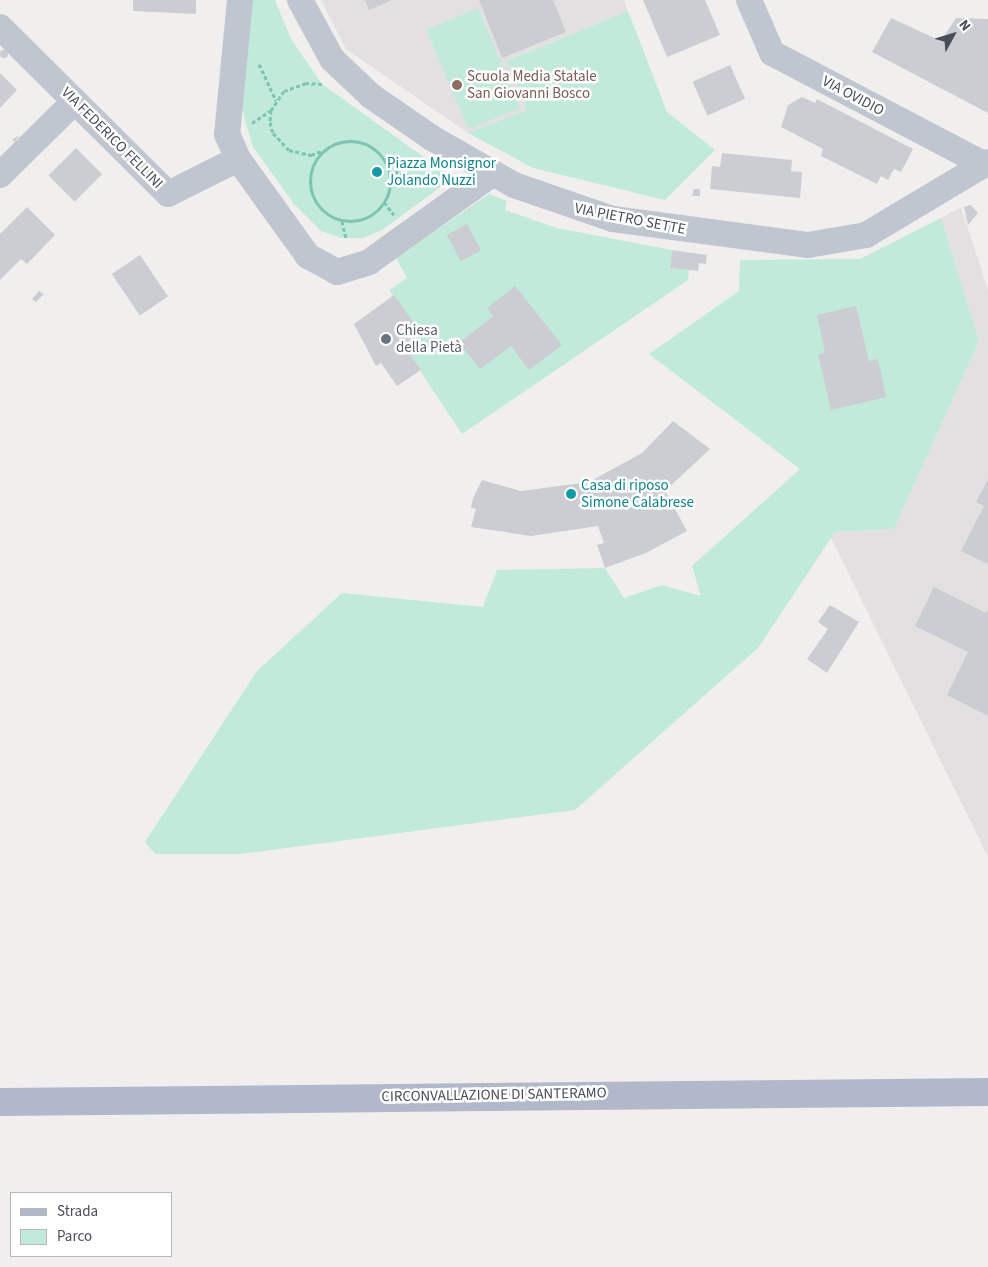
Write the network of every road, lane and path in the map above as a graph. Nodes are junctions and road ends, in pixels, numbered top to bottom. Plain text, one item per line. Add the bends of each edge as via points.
1 (240, 0) edge
2 (300, 0) edge
3 (749, 0) edge
4 (0, 27) edge
5 (322, 84) dead end
6 (75, 101) junction
7 (271, 110) junction
8 (247, 126) dead end
9 (327, 149) junction
10 (238, 159) junction
11 (986, 164) edge
12 (388, 170) junction
13 (492, 174) junction
14 (0, 175) edge
15 (446, 185) dead end
16 (384, 202) junction
17 (398, 219) dead end
18 (342, 221) junction
19 (346, 238) dead end
20 (988, 1092) edge
21 (0, 1102) edge

1 - 10 street via 227,134
2 - 13 street, VIA PIETRO SETTE via 332,59 371,96
3 - 11 street, VIA OVIDIO via 772,53
4 - 6 street, VIA FEDERICO FELLINI
5 - 7 path via 294,86 280,95
6 - 10 street, VIA FEDERICO FELLINI via 168,194
6 - 14 street
7 - 8 path
7 - 9 path via 273,133 289,150 311,155
9 - 12 path via 339,143 365,144 376,151
9 - 18 path via 312,170 313,196 330,216
10 - 13 street via 308,256 337,272 369,262
11 - 13 street, VIA PIETRO SETTE via 866,236 808,245 613,218 560,204
12 - 15 path
12 - 16 path via 390,186
16 - 17 path
16 - 18 path via 368,217
18 - 19 path
20 - 21 main road, CIRCONVALLAZIONE DI SANTERAMO

